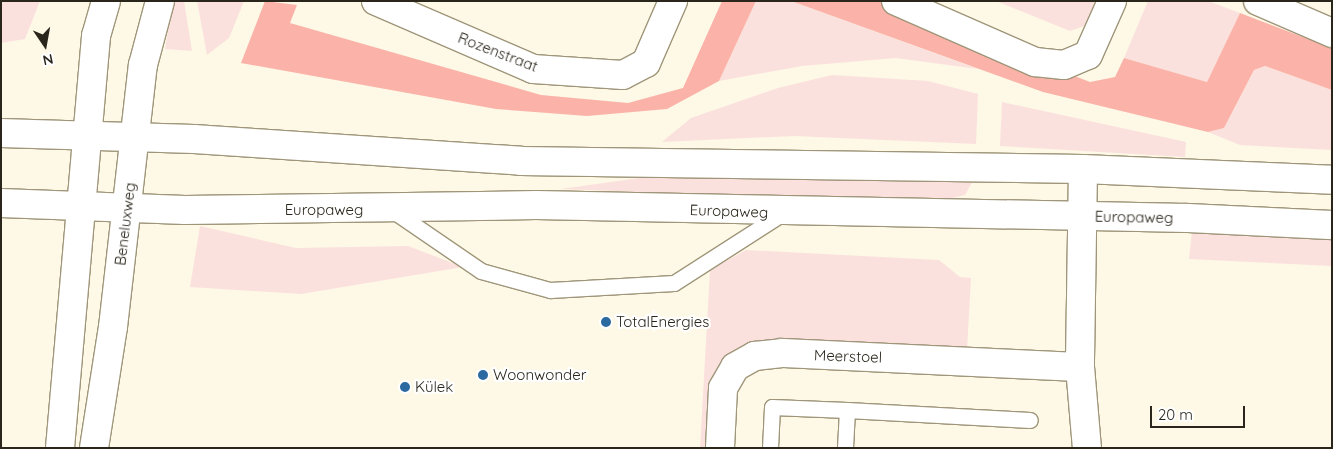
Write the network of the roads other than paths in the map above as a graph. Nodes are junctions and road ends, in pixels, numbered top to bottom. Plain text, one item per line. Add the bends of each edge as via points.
1 (106, 1) edge
2 (160, 1) edge
3 (376, 1) edge
4 (673, 1) edge
5 (896, 1) edge
6 (1112, 1) edge
7 (1258, 1) edge
8 (1332, 33) edge
9 (1, 133) edge
10 (86, 137) junction
11 (134, 138) junction
12 (1083, 169) junction
13 (1332, 180) edge
14 (1, 203) edge
15 (81, 204) junction
16 (126, 207) junction
17 (392, 210) junction
18 (784, 212) junction
19 (1080, 217) junction
20 (1332, 225) edge
21 (1080, 367) junction
22 (847, 410) junction
23 (1030, 420) dead end
24 (1087, 441) edge
25 (60, 448) edge
26 (94, 448) edge
27 (720, 448) edge
28 (770, 448) edge
29 (845, 448) edge

1 - 10 street via 96,36
2 - 11 street, Beneluxweg via 143,65
3 - 4 street, Rozenstraat via 533,69 624,75 646,63
5 - 6 street via 1035,62 1064,65 1088,55
7 - 8 street
9 - 10 street
10 - 11 street
10 - 15 street
11 - 12 street via 521,161
11 - 16 street, Beneluxweg
12 - 13 street
12 - 19 street
14 - 15 street
15 - 16 street, Europaweg
15 - 25 street
16 - 17 street, Europaweg
16 - 26 street, Beneluxweg
17 - 18 street, Europaweg via 536,206
17 - 18 lane via 481,271 550,290 674,283
18 - 19 street, Europaweg
19 - 20 street, Europaweg
19 - 21 street
21 - 24 street
21 - 27 street, Meerstoel via 782,353 755,356 735,367 723,388
22 - 23 lane
22 - 28 lane via 772,407
22 - 29 lane

